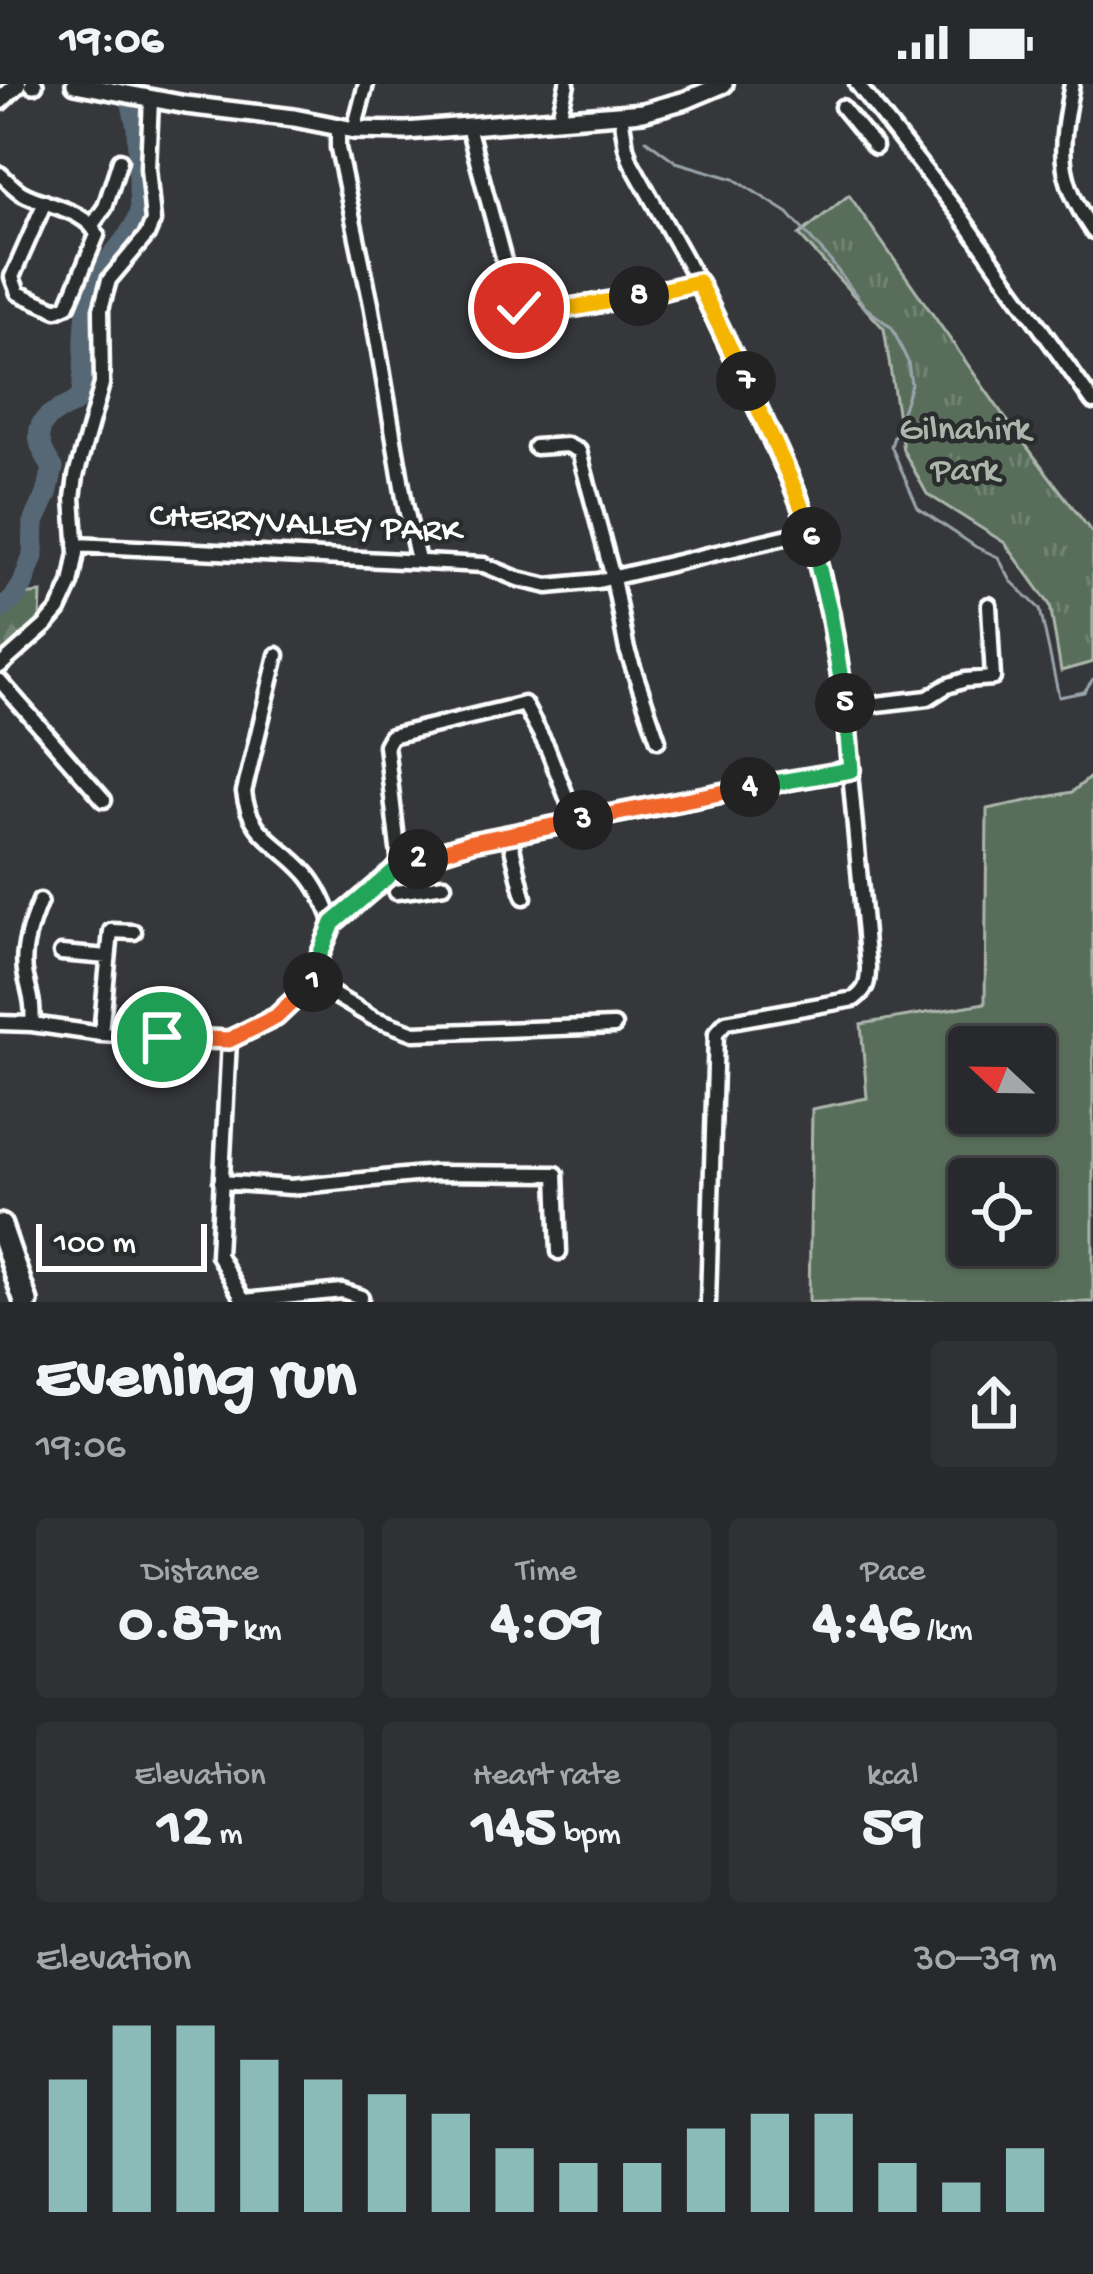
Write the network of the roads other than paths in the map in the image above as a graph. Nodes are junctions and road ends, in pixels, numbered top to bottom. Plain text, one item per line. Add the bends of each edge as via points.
1 (18, 84) edge
2 (75, 84) edge
3 (366, 84) edge
4 (567, 84) edge
5 (724, 84) edge
6 (857, 84) edge
7 (1072, 84) edge
8 (151, 99) junction
9 (0, 101) edge
10 (842, 107) dead end
11 (879, 110) junction
12 (621, 115) junction
13 (559, 117) junction
14 (468, 126) junction
15 (858, 127) junction
16 (346, 129) junction
17 (875, 147) dead end
18 (120, 160) dead end
19 (0, 174) edge
20 (45, 202) junction
21 (92, 225) junction
22 (1093, 231) edge
23 (6, 276) edge
24 (698, 282) junction
25 (1093, 402) edge
26 (535, 447) dead end
27 (810, 531) junction
28 (76, 545) junction
29 (418, 560) junction
30 (613, 578) junction
31 (989, 604) dead end
32 (277, 655) dead end
33 (0, 666) edge
34 (0, 681) edge
35 (845, 703) junction
36 (658, 740) dead end
37 (851, 770) junction
38 (104, 800) dead end
39 (576, 821) junction
40 (509, 835) junction
41 (407, 863) junction
42 (444, 885) dead end
43 (418, 889) junction
44 (395, 892) dead end
45 (524, 897) dead end
46 (40, 901) dead end
47 (333, 923) junction
48 (134, 932) dead end
49 (61, 953) dead end
50 (108, 957) junction
51 (313, 982) junction
52 (0, 1023) edge
53 (32, 1024) junction
54 (614, 1026) dead end
55 (101, 1034) junction
56 (229, 1040) junction
57 (221, 1182) junction
58 (0, 1226) edge
59 (559, 1252) dead end
60 (361, 1297) dead end
61 (26, 1302) edge
62 (244, 1302) edge
63 (708, 1302) edge

1 - 9 street
2 - 8 street
3 - 16 street
4 - 13 street
5 - 12 street
6 - 11 street
7 - 22 street via 1061,155
8 - 16 street
8 - 28 street via 153,220 109,280 101,309 102,384 76,476
10 - 15 street
11 - 15 street
11 - 25 street
12 - 13 street
12 - 24 street via 632,162
13 - 14 street
14 - 16 street
14 - 24 street via 519,308 558,309
15 - 17 street
16 - 29 street via 338,148
18 - 21 street
19 - 20 street
20 - 21 street
20 - 23 street
21 - 23 street via 97,235 64,309 18,293
24 - 27 street
26 - 30 street via 579,451
27 - 30 street, CHERRYVALLEY PARK
27 - 35 street
28 - 29 street, CHERRYVALLEY PARK
28 - 33 street via 58,610
29 - 30 street, CHERRYVALLEY PARK via 484,565 548,586
30 - 36 street
31 - 35 street via 993,678 965,680 928,698
32 - 47 street via 245,806 267,840 318,888
34 - 38 street
35 - 37 street
37 - 39 street
37 - 63 street via 868,983 854,999 725,1022 716,1033
39 - 40 street
39 - 41 street via 524,704 412,730 386,745
40 - 41 street
40 - 45 street
41 - 43 street
41 - 47 street
42 - 43 street
43 - 44 street
46 - 53 street via 24,962
47 - 51 street
48 - 50 street via 111,931
49 - 50 street
50 - 55 street
51 - 54 street via 414,1033
51 - 56 street via 276,1017
52 - 53 street
53 - 55 street
55 - 56 street
56 - 57 street
57 - 59 street via 556,1174
57 - 62 street via 218,1255
58 - 61 highway
60 - 62 street via 342,1291

